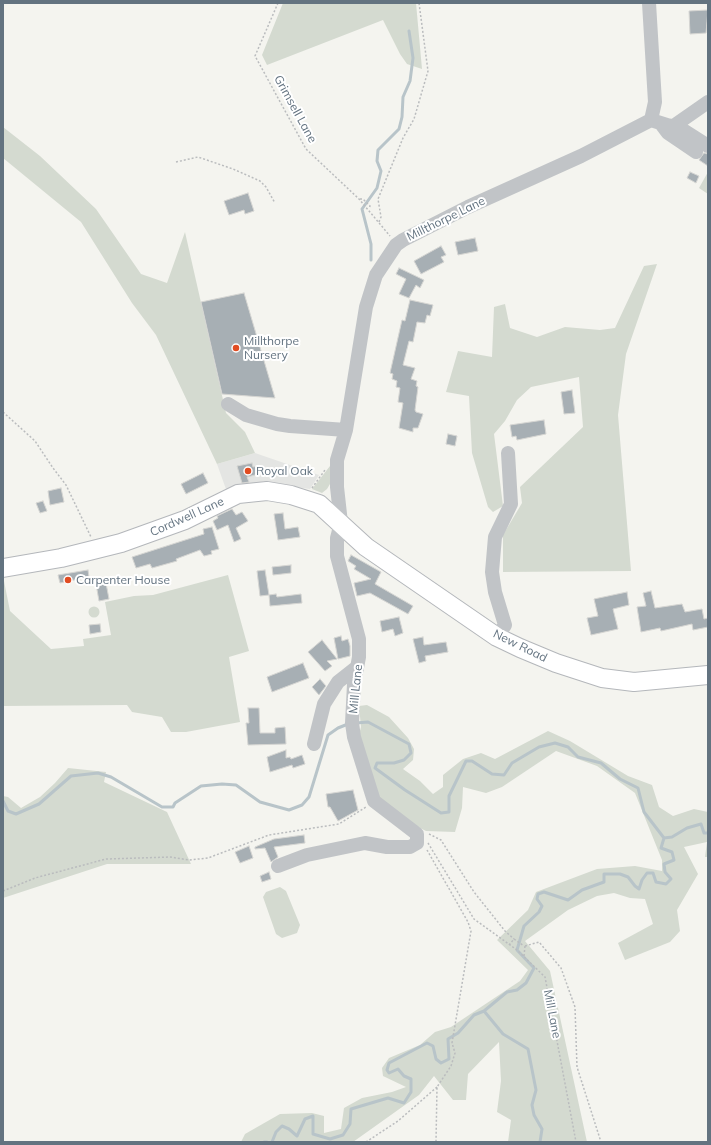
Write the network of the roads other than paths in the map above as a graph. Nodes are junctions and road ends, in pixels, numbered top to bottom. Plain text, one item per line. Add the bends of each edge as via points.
1 (649, 3) edge
2 (708, 102) edge
3 (663, 123) junction
4 (702, 149) edge
5 (228, 404) dead end
6 (346, 430) junction
7 (508, 453) dead end
8 (337, 487) junction
9 (323, 500) junction
10 (341, 523) junction
11 (3, 568) edge
12 (497, 636) junction
13 (357, 667) junction
14 (708, 675) edge
15 (314, 744) dead end
16 (278, 866) dead end

1 - 3 street via 655,102
2 - 3 street, Millthorpe Lane
3 - 4 street
3 - 6 street, Millthorpe Lane via 581,156 468,207 396,245 376,276 366,307
5 - 6 street via 246,415 277,424
6 - 8 street, Millthorpe Lane via 337,460
7 - 12 street via 511,504 495,537 492,572 505,625
8 - 9 street
8 - 10 street, Millthorpe Lane
9 - 10 main road, Cordwell Lane
9 - 11 main road, Cordwell Lane via 267,491 251,498 238,494 186,520 154,532 62,558
10 - 12 main road, New Road via 366,547
10 - 13 street, Mill Lane via 337,538 337,556 359,639
12 - 14 main road, New Road via 556,663 602,678 634,682
13 - 15 street via 338,682 324,704
13 - 16 street, Mill Lane via 352,723 374,802 417,834 417,842 410,847 387,847 365,843 307,855

